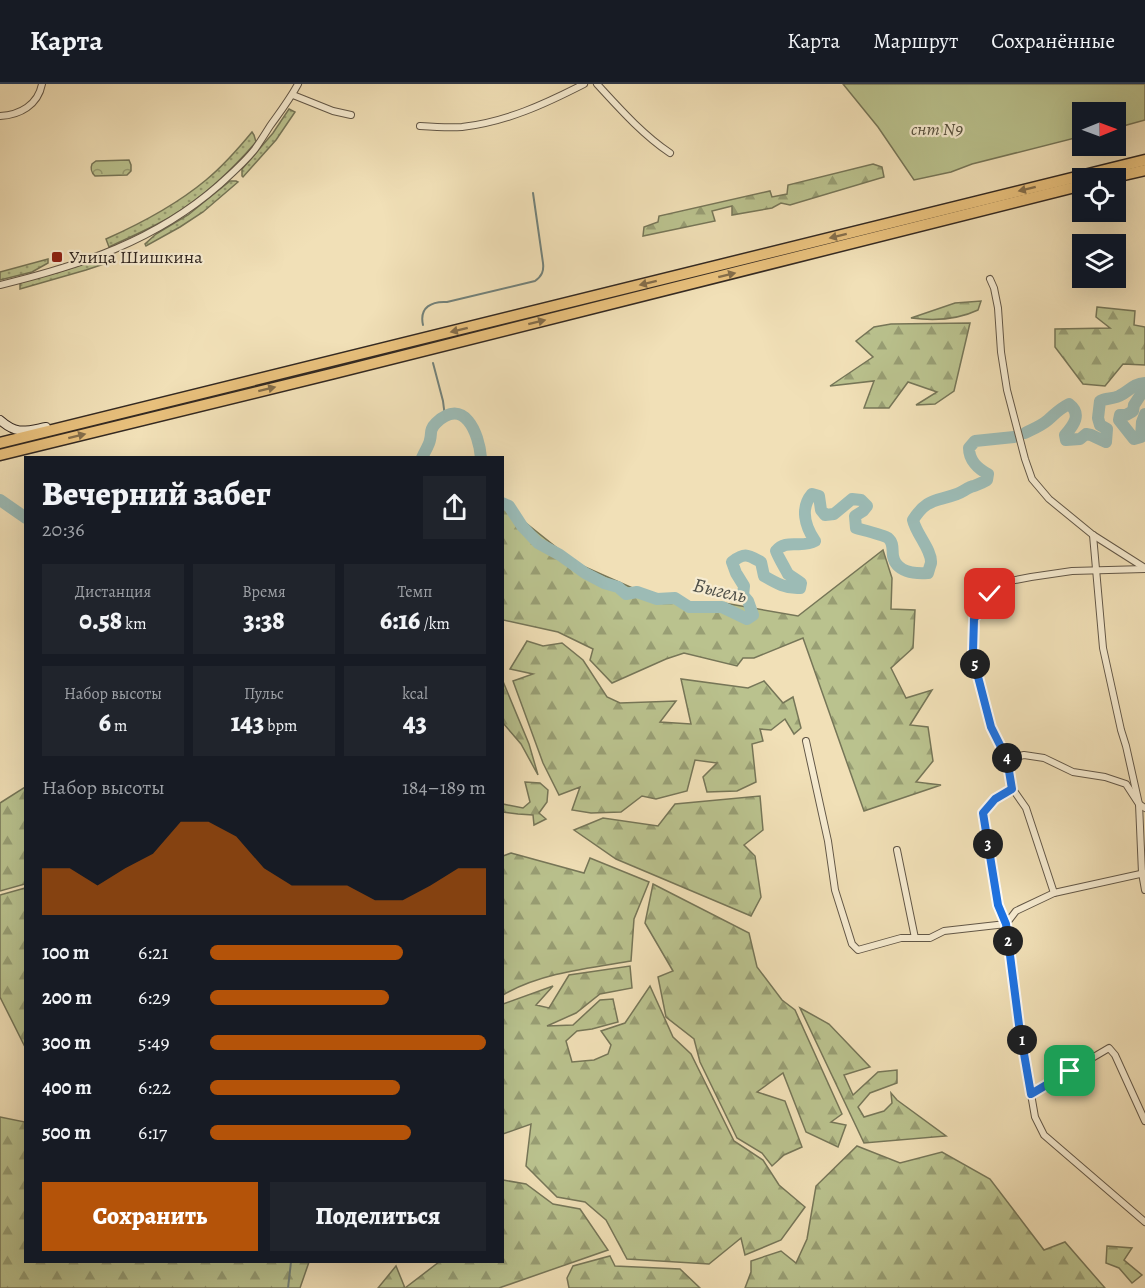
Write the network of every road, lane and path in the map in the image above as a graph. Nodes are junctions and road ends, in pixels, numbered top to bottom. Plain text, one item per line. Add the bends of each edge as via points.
1 (42, 84) edge
2 (298, 84) edge
3 (584, 84) edge
4 (597, 84) edge
5 (293, 95) junction
6 (0, 116) edge
7 (351, 116) dead end
8 (420, 126) dead end
9 (670, 153) dead end
10 (1145, 160) edge
11 (1145, 170) edge
12 (1126, 174) edge
13 (1072, 188) edge
14 (990, 279) dead end
15 (0, 285) edge
16 (0, 420) edge
17 (79, 424) junction
18 (0, 443) edge
19 (0, 455) edge
20 (1093, 535) junction
21 (1145, 569) edge
22 (1096, 572) junction
23 (806, 741) dead end
24 (1007, 759) junction
25 (1012, 789) junction
26 (1142, 806) edge
27 (897, 850) dead end
28 (1143, 873) edge
29 (1145, 890) edge
30 (1054, 893) junction
31 (1006, 924) junction
32 (915, 938) junction
33 (1031, 1094) junction
34 (1145, 1121) edge
35 (1145, 1222) edge

1 - 6 street via 24,111
2 - 5 street
3 - 8 street via 519,114 483,124
4 - 9 street
5 - 7 street
5 - 15 street via 254,150 232,173 171,221 95,257
10 -> 17 highway
11 - 12 highway
19 -> 13 highway
14 - 20 street via 998,308 1007,390 1032,479 1049,499
16 - 17 street via 9,428 23,431
17 - 18 highway
20 - 21 street
20 - 22 street
21 - 22 street
22 - 24 street via 1072,571 1010,581 990,594 974,619 976,669 991,727
22 - 26 street via 1103,648
23 - 32 street via 835,890 852,944 858,950
24 - 25 street
24 - 26 street via 1044,758 1073,772 1126,784
25 - 30 street via 1026,808
25 - 31 street via 995,799 983,813 998,905
26 - 28 street
27 - 32 street
28 - 29 street
28 - 30 street
30 - 31 street via 1016,911
31 - 32 street
31 - 33 street
33 - 34 street via 1109,1048
33 - 35 street via 1035,1117 1044,1135

